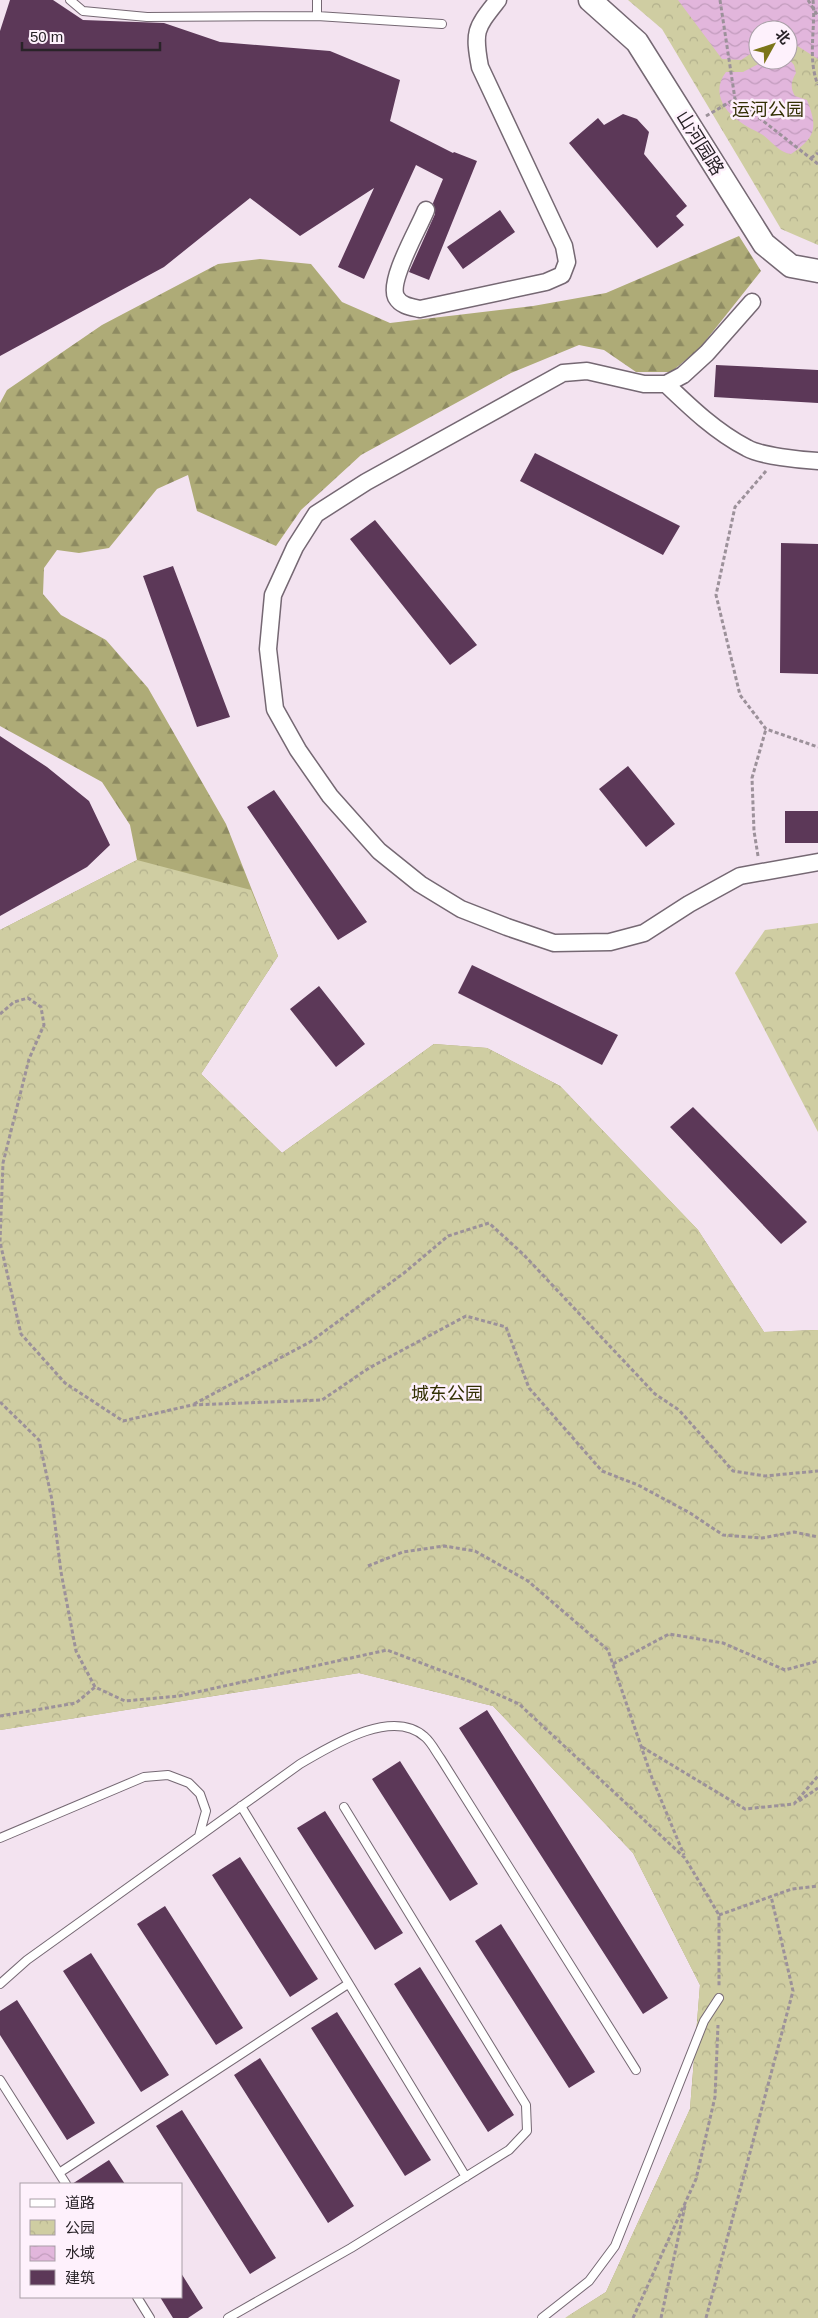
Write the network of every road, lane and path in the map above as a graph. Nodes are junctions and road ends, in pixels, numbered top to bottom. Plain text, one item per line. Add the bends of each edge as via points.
1 (70, 0) edge
2 (317, 0) edge
3 (498, 0) edge
4 (590, 0) edge
5 (720, 0) edge
6 (808, 0) edge
7 (813, 0) edge
8 (317, 16) junction
9 (818, 16) edge
10 (442, 24) dead end
11 (818, 85) edge
12 (735, 99) junction
13 (690, 126) junction
14 (818, 153) edge
15 (811, 158) junction
16 (818, 164) edge
17 (426, 210) dead end
18 (818, 271) edge
19 (752, 302) dead end
20 (666, 384) junction
21 (779, 456) junction
22 (818, 461) edge
23 (766, 729) junction
24 (818, 748) edge
25 (818, 862) edge
26 (760, 872) junction
27 (0, 1014) edge
28 (0, 1402) edge
29 (192, 1405) junction
30 (818, 1471) edge
31 (818, 1537) edge
32 (368, 1566) dead end
33 (818, 1661) edge
34 (613, 1664) junction
35 (95, 1687) junction
36 (0, 1716) edge
37 (642, 1747) junction
38 (818, 1776) edge
39 (818, 1788) edge
40 (794, 1804) junction
41 (240, 1806) junction
42 (344, 1807) dead end
43 (199, 1836) junction
44 (0, 1838) edge
45 (685, 1858) junction
46 (818, 1886) edge
47 (771, 1896) junction
48 (720, 1915) junction
49 (0, 1984) edge
50 (348, 1984) junction
51 (719, 1998) junction
52 (636, 2070) dead end
53 (0, 2080) edge
54 (59, 2174) junction
55 (466, 2177) junction
56 (65, 2183) edge
57 (687, 2198) junction
58 (138, 2298) edge
59 (150, 2318) edge
60 (228, 2318) edge
61 (542, 2318) edge
62 (633, 2318) edge
63 (661, 2318) edge
64 (706, 2318) edge

1 - 8 lane via 83,11 147,17
2 - 8 lane
3 - 17 street via 478,24 475,43 480,67 564,246 567,262 562,275 546,282 420,309 403,305 396,296 395,280
4 - 13 street, 山河园路 via 637,42
5 - 12 path
6 - 9 path
7 - 11 path, bridge via 812,66
8 - 10 lane
12 - 13 path
12 - 15 path
13 - 18 street, 山河园路 via 764,244 791,266
14 - 15 path
15 - 16 path
19 - 20 street via 683,375
20 - 21 street via 702,417 748,449
20 - 26 street via 644,384 587,371 563,373 366,482 316,514 295,547 273,595 268,649 275,709 330,796 379,851 420,884 461,909 554,943 610,942 644,933 740,876
21 - 22 street
21 - 23 path via 735,507 716,595 740,695
23 - 24 path
23 - 26 path via 752,778 754,831
25 - 26 street
27 - 29 path via 14,1002 28,998 41,1007 44,1025 29,1059 3,1163 0,1242 21,1334 65,1383 123,1421
28 - 35 path via 39,1440 76,1651
29 - 30 path via 310,1342 404,1273 448,1236 489,1223 523,1254 654,1394 679,1410 733,1471 765,1476
29 - 31 path via 322,1400 369,1368 466,1316 506,1327 529,1388 602,1471 638,1485 690,1513 723,1536 762,1538 794,1532
32 - 34 path via 403,1552 444,1546 475,1551 528,1581 608,1650
33 - 34 path via 785,1670 723,1643 670,1634
34 - 37 path
35 - 36 path via 76,1703
35 - 45 path via 125,1701 179,1696 387,1650 519,1704
37 - 40 path via 745,1809
37 - 45 path
38 - 40 path
39 - 40 path
41 - 43 lane
41 - 50 lane
41 - 52 lane via 300,1764 344,1739 385,1726 404,1726 425,1736
42 - 55 lane via 526,2105 527,2132 509,2150
43 - 44 lane via 206,1812 200,1794 190,1783 168,1775 144,1777
43 - 49 lane via 27,1960
45 - 48 path
46 - 47 path
47 - 48 path
47 - 64 path via 792,1991
48 - 51 path
50 - 54 lane
50 - 55 lane
51 - 57 path via 715,2097 696,2179
51 - 61 lane via 704,2021 615,2246 589,2281
53 - 54 lane
54 - 56 lane
55 - 60 lane
57 - 62 path
57 - 63 path
58 - 59 lane

